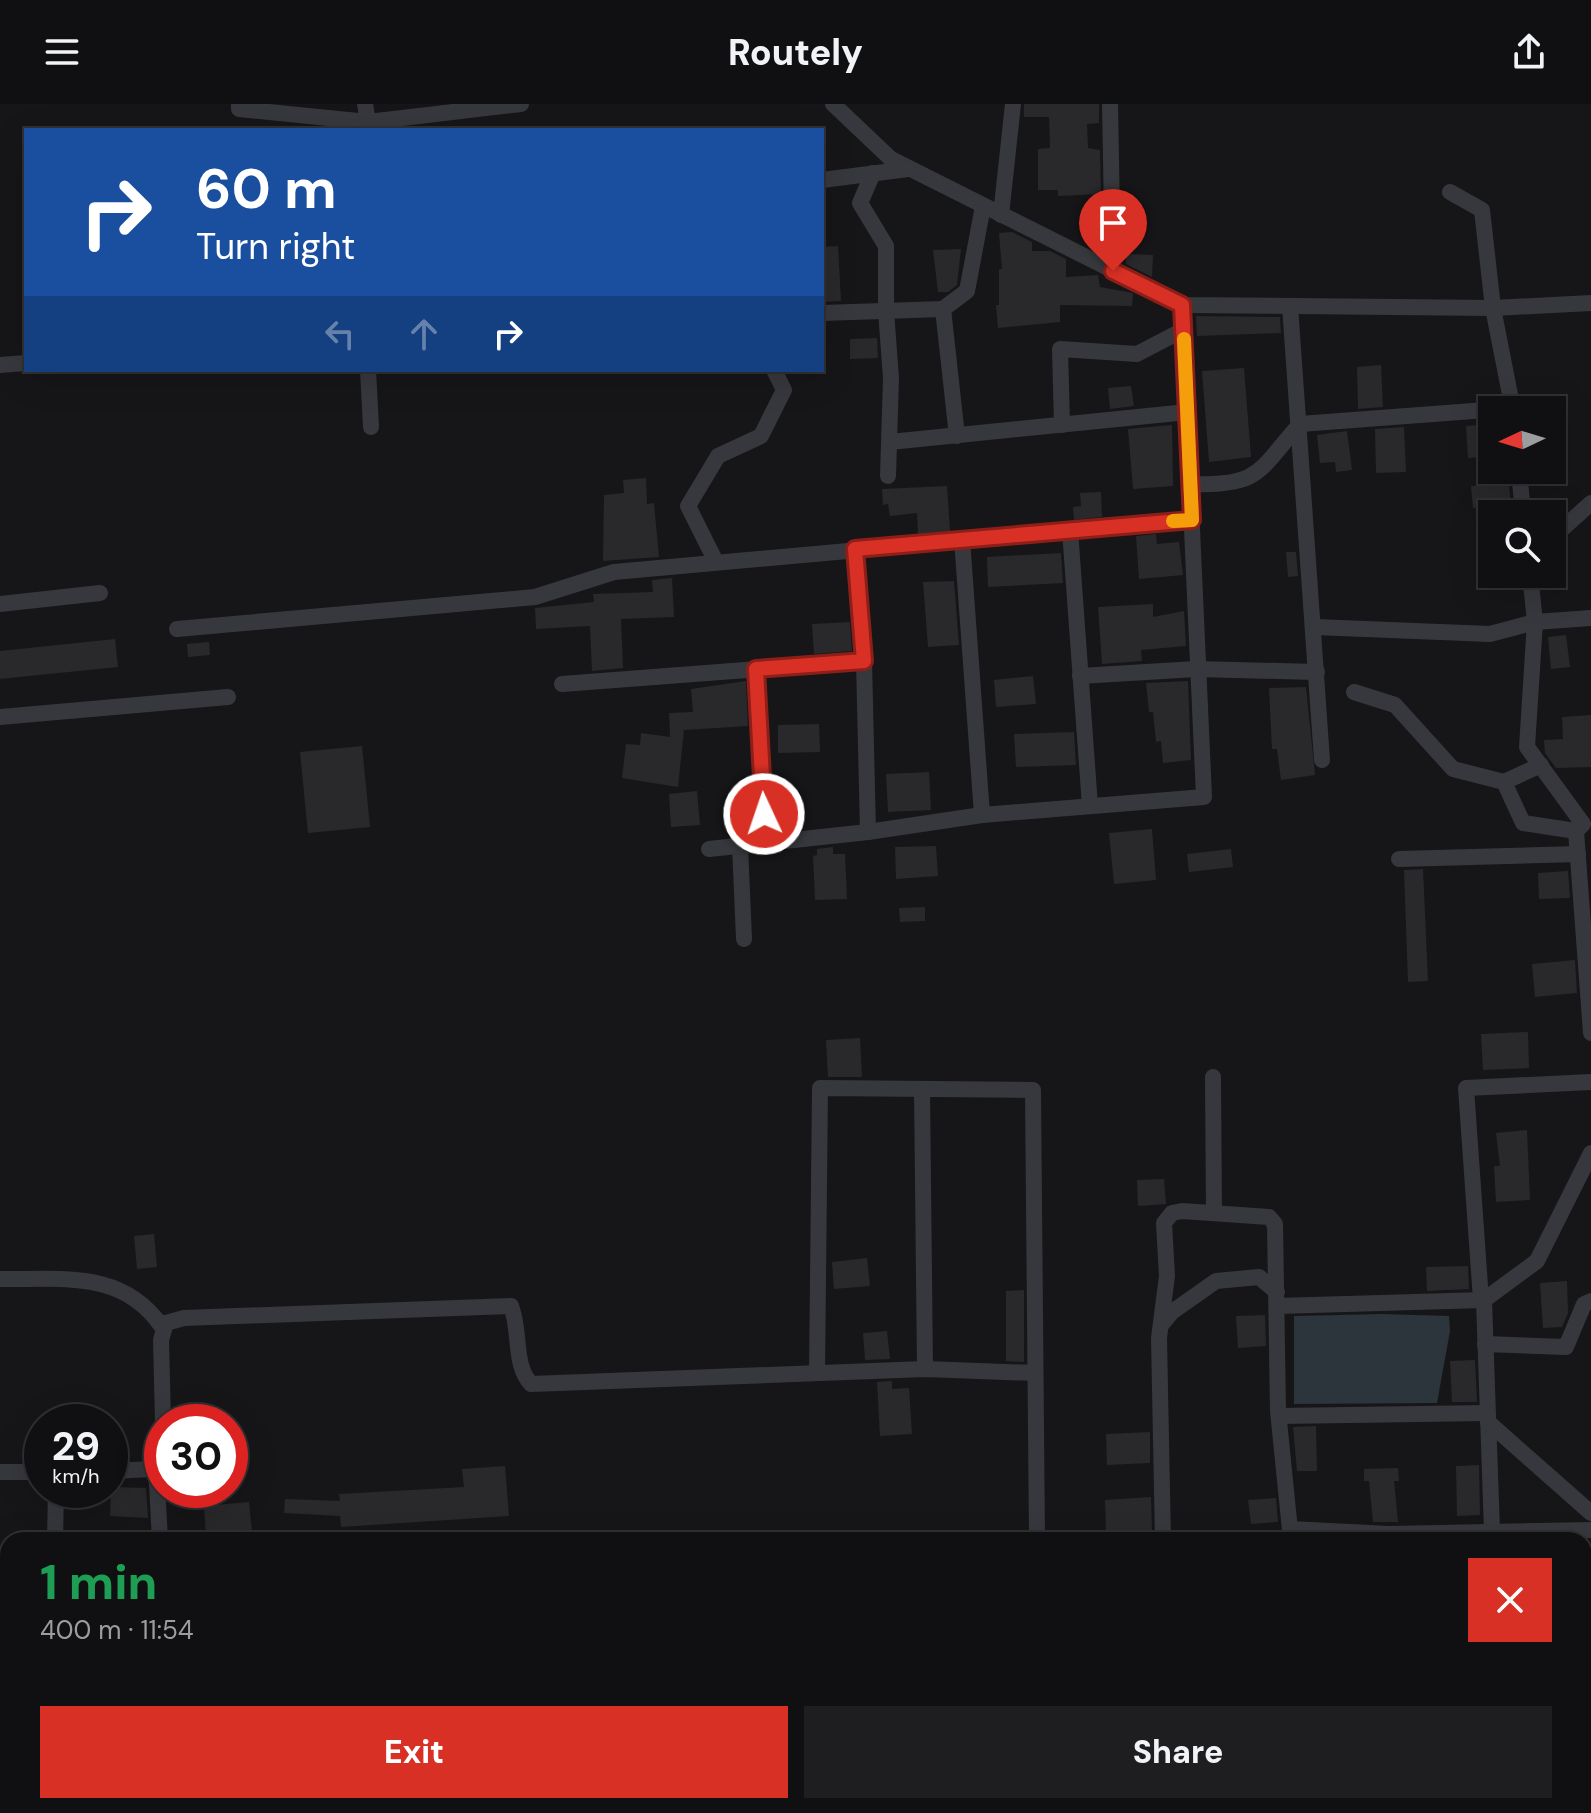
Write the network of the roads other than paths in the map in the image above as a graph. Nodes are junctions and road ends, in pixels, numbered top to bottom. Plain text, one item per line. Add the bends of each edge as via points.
1 (239, 104) edge
2 (365, 104) edge
3 (521, 104) edge
4 (833, 104) edge
5 (1013, 104) edge
6 (1110, 104) edge
7 (368, 126) edge
8 (908, 169) junction
9 (873, 173) junction
10 (824, 180) edge
11 (1450, 192) dead end
12 (983, 206) junction
13 (1001, 215) junction
14 (1113, 271) junction
15 (1591, 303) edge
16 (1182, 305) junction
17 (1290, 306) junction
18 (1493, 308) junction
19 (943, 309) junction
20 (886, 311) junction
21 (824, 313) edge
22 (1183, 330) junction
23 (24, 363) edge
24 (0, 365) edge
25 (368, 372) edge
26 (775, 372) edge
27 (1510, 396) edge
28 (1478, 411) edge
29 (1187, 412) junction
30 (1300, 424) junction
31 (1062, 425) junction
32 (371, 427) dead end
33 (957, 436) junction
34 (890, 442) junction
35 (888, 476) dead end
36 (1192, 484) junction
37 (1591, 503) edge
38 (1192, 520) junction
39 (1566, 525) edge
40 (1070, 530) junction
41 (962, 539) junction
42 (855, 549) junction
43 (716, 562) junction
44 (1531, 588) edge
45 (100, 593) dead end
46 (0, 604) edge
47 (1591, 618) edge
48 (1535, 622) junction
49 (1315, 627) junction
50 (177, 629) dead end
51 (864, 661) junction
52 (756, 669) junction
53 (1196, 669) junction
54 (1317, 672) junction
55 (1080, 676) junction
56 (562, 684) dead end
57 (1354, 692) dead end
58 (228, 697) dead end
59 (0, 717) edge
60 (1322, 760) dead end
61 (1541, 765) junction
62 (1504, 782) junction
63 (1090, 806) junction
64 (982, 815) junction
65 (1583, 826) edge
66 (868, 832) junction
67 (766, 843) junction
68 (740, 846) junction
69 (709, 849) dead end
70 (1578, 854) junction
71 (1399, 859) dead end
72 (1586, 911) edge
73 (744, 939) dead end
74 (1591, 1033) edge
75 (1213, 1077) dead end
76 (1591, 1082) edge
77 (922, 1089) junction
78 (1591, 1153) edge
79 (1214, 1213) junction
80 (0, 1279) edge
81 (1277, 1299) junction
82 (1482, 1300) junction
83 (1591, 1301) edge
84 (166, 1323) junction
85 (1161, 1325) junction
86 (1485, 1344) junction
87 (925, 1369) junction
88 (817, 1373) junction
89 (1035, 1373) junction
90 (163, 1404) edge
91 (1279, 1416) junction
92 (1488, 1417) junction
93 (0, 1472) edge
94 (24, 1472) edge
95 (56, 1508) edge
96 (160, 1508) edge
97 (1591, 1513) edge
98 (1591, 1530) edge
99 (55, 1532) edge
100 (160, 1532) edge
101 (1037, 1532) edge
102 (1163, 1532) edge
103 (1290, 1532) edge
104 (1495, 1532) edge
105 (1543, 1532) edge

1 - 7 street via 239,109
2 - 7 street
3 - 7 street
4 - 8 street
5 - 13 street
6 - 14 street
8 - 9 street
8 - 12 street
9 - 10 street
9 - 20 street via 860,203 886,246
11 - 18 street via 1482,210
12 - 13 street
12 - 19 street via 967,291
13 - 14 street
14 - 16 street
15 - 18 street
16 - 17 street
16 - 22 street
17 - 18 street
17 - 30 street
18 - 27 street
19 - 20 street
19 - 33 street
20 - 21 street
20 - 34 street
22 - 29 street
22 - 31 street via 1137,354 1060,349
23 - 24 street
25 - 32 street
26 - 43 street via 784,390 761,436 718,456 688,506
28 - 30 street
29 - 31 street
29 - 36 street
30 - 36 street via 1256,475 1221,485
30 - 49 street
31 - 33 street
33 - 34 street
34 - 35 street
36 - 38 street
37 - 39 street
38 - 40 street
38 - 53 street
40 - 41 street
40 - 55 street
41 - 42 street
41 - 64 street
42 - 43 street
42 - 51 street
43 - 50 street via 614,572 535,597
44 - 48 street
45 - 46 street
47 - 48 street
48 - 49 street via 1490,634
48 - 61 street via 1527,747
49 - 54 street
51 - 52 street
51 - 66 street
52 - 56 street
52 - 67 street
53 - 54 street
53 - 55 street
53 - 63 street via 1204,797
54 - 60 street
55 - 63 street
57 - 62 street via 1395,705 1453,769
58 - 59 street
61 - 62 street
61 - 65 street
62 - 65 street via 1523,823
63 - 64 street
64 - 66 street
65 - 70 street
66 - 67 street
67 - 68 street
68 - 69 street
68 - 73 street
70 - 71 street
70 - 72 street
72 - 74 street
75 - 79 street
76 - 82 street via 1466,1088
77 - 87 street
77 - 88 street via 820,1088
77 - 89 street via 1033,1090
78 - 82 street via 1537,1261
79 - 81 street via 1269,1217 1275,1224
79 - 85 street via 1172,1213 1164,1223 1167,1276
80 - 84 street via 99,1280 151,1310 162,1327
81 - 82 street
81 - 85 street via 1259,1277 1216,1281
81 - 91 street
82 - 86 street
83 - 86 street via 1584,1304 1566,1347
84 - 88 street via 184,1318 511,1306 518,1322 522,1374 531,1384
84 - 90 street via 161,1340
85 - 102 street
86 - 92 street
87 - 88 street
87 - 89 street
89 - 101 street
91 - 92 street
91 - 103 street
92 - 97 street
92 - 104 street
93 - 94 street
95 - 99 street
96 - 100 street
98 - 105 street

